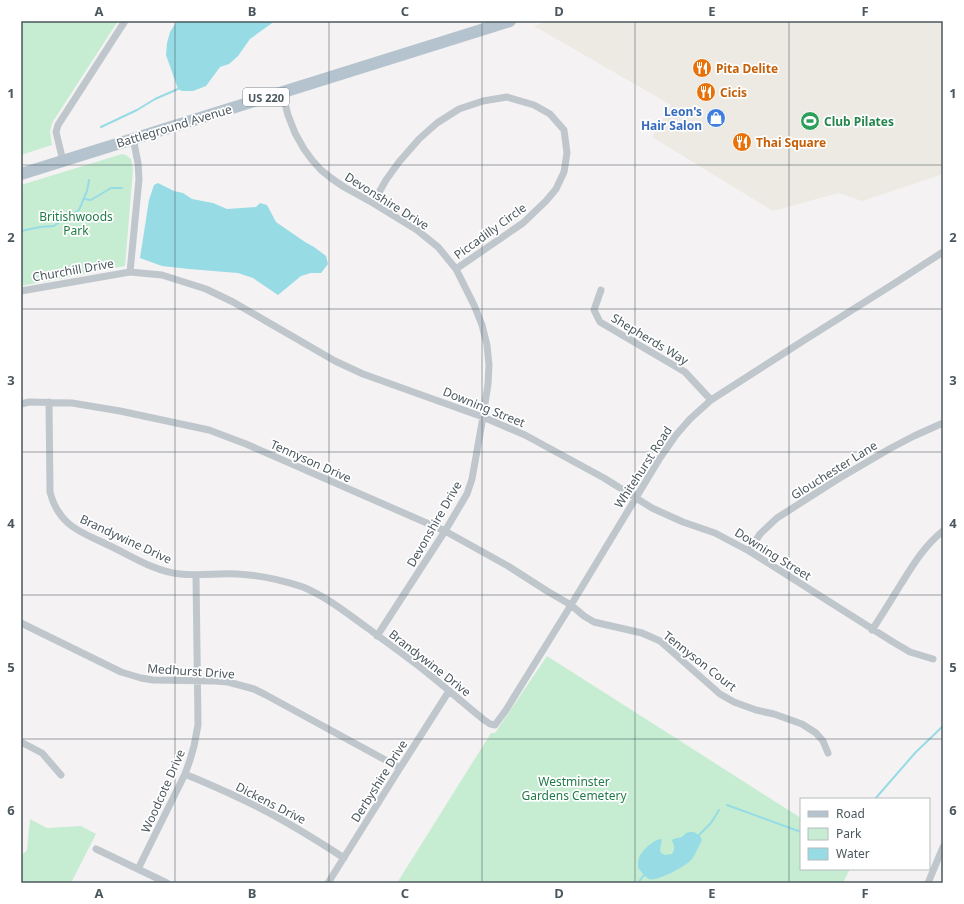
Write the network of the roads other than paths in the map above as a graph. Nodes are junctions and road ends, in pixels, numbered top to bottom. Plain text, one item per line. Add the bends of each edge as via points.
1 (125, 21) edge
2 (510, 21) edge
3 (282, 92) junction
4 (133, 138) junction
5 (63, 161) junction
6 (21, 174) edge
7 (373, 203) junction
8 (943, 252) edge
9 (456, 269) junction
10 (130, 272) junction
11 (601, 290) dead end
12 (21, 291) edge
13 (711, 400) junction
14 (49, 402) junction
15 (21, 404) edge
16 (483, 417) junction
17 (943, 423) edge
18 (635, 498) junction
19 (445, 531) junction
20 (943, 531) edge
21 (749, 551) junction
22 (196, 575) junction
23 (571, 606) junction
24 (21, 623) edge
25 (872, 630) junction
26 (378, 636) junction
27 (933, 659) dead end
28 (198, 680) junction
29 (449, 692) junction
30 (495, 725) joint
31 (21, 742) edge
32 (828, 753) dead end
33 (400, 768) junction
34 (185, 774) junction
35 (61, 775) dead end
36 (943, 848) edge
37 (96, 849) dead end
38 (344, 858) junction
39 (138, 870) junction
40 (167, 883) edge
41 (328, 883) edge
42 (928, 883) edge

1 - 5 street via 58,125 56,132
2 - 3 main road, Battleground Avenue / US 220
3 - 4 main road, Battleground Avenue / US 220
3 - 7 street, Devonshire Drive via 295,133 312,160 331,178
4 - 5 main road, Battleground Avenue / US 220
4 - 10 street via 139,178
5 - 6 main road, Battleground Avenue / US 220
7 - 9 street, Devonshire Drive via 417,230 438,247
7 - 9 street, Piccadilly Circle via 386,180 419,139 459,109 507,97 534,105 550,114 564,130 568,153 564,172 556,189 523,223
8 - 13 street, Whitehurst Road
9 - 16 street, Devonshire Drive via 474,305 487,345 488,384
10 - 12 street, Churchill Drive
10 - 16 street, Downing Street via 162,275 206,289 335,362
11 - 13 street, Shepherds Way via 594,310 600,322 685,372
13 - 18 street, Whitehurst Road via 676,435
14 - 15 street, Tennyson Drive
14 - 19 street, Tennyson Drive via 107,409 209,430
14 - 22 street, Brandywine Drive via 50,492 57,511 76,529 155,568
16 - 18 street, Downing Street via 524,435 604,478
16 - 19 street, Devonshire Drive via 472,479 467,494
17 - 21 street, Glouchester Lane via 891,448 777,518 760,534
18 - 21 street, Downing Street via 666,515 715,533
18 - 23 street, Whitehurst Road
19 - 23 street, Tennyson Drive via 508,566
19 - 26 street, Devonshire Drive
20 - 25 street via 911,568
21 - 25 street, Downing Street
22 - 26 street, Brandywine Drive via 243,575 292,584 331,602
22 - 28 street, Woodcote Drive
23 - 30 street, Whitehurst Road
23 - 32 street, Tennyson Court via 594,622 642,633 660,641 720,694 734,702 802,724 816,733
24 - 28 street, Medhurst Drive via 131,676 153,680
25 - 27 street, Downing Street via 910,652
26 - 29 street, Brandywine Drive
28 - 33 street, Medhurst Drive via 228,682 254,689
28 - 34 street, Woodcote Drive via 198,725
29 - 30 street, Brandywine Drive via 483,719
29 - 33 street, Derbyshire Drive
31 - 35 street via 42,753
33 - 38 street, Derbyshire Drive
34 - 38 street, Dickens Drive via 266,811
34 - 39 street, Woodcote Drive
36 - 42 street
37 - 39 street
38 - 41 street, Derbyshire Drive
39 - 40 street

